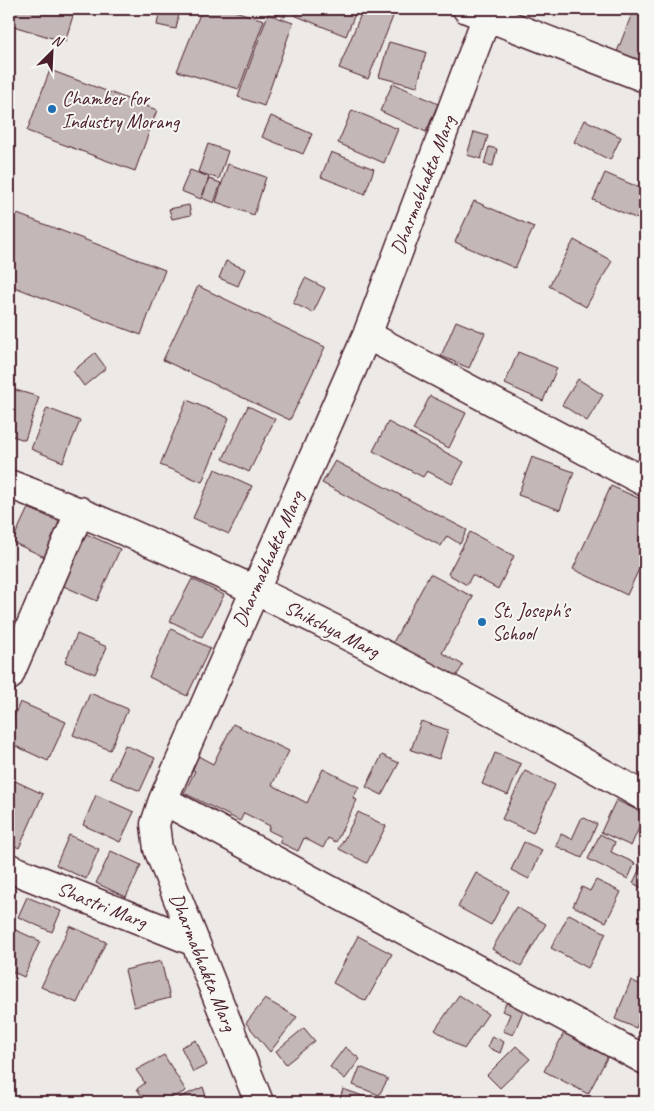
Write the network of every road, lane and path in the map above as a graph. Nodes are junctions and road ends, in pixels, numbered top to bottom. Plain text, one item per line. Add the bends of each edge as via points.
1 (477, 12) edge
2 (645, 78) edge
3 (367, 335) junction
4 (645, 482) edge
5 (9, 484) edge
6 (80, 511) junction
7 (255, 589) junction
8 (9, 676) edge
9 (645, 797) edge
10 (163, 800) junction
11 (9, 868) edge
12 (195, 942) junction
13 (645, 1060) edge
14 (259, 1102) edge

1 - 2 street
1 - 3 street, Dharmabhakta Marg
3 - 4 street
3 - 7 street, Dharmabhakta Marg
5 - 6 street, Shikshya Marg
6 - 7 street, Shikshya Marg
6 - 8 street
7 - 9 street, Shikshya Marg via 530,732
7 - 10 street, Dharmabhakta Marg
10 - 12 street, Dharmabhakta Marg via 156,824 158,850
10 - 13 street
11 - 12 street, Shastri Marg
12 - 14 street, Dharmabhakta Marg

